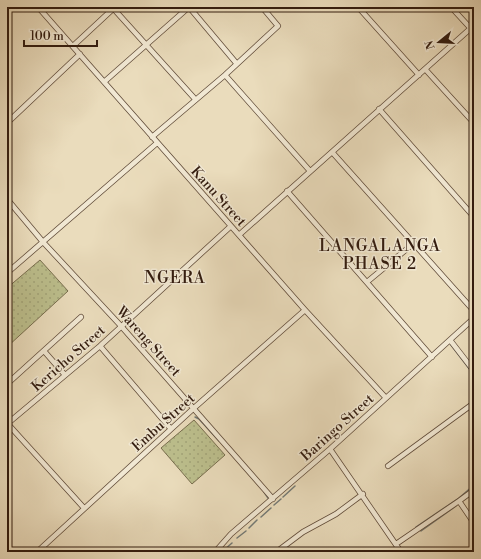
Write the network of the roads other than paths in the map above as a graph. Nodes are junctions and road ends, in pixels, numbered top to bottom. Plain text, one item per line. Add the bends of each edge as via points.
1 (38, 7) edge
2 (189, 7) edge
3 (262, 7) edge
4 (451, 7) edge
5 (114, 8) edge
6 (359, 8) edge
7 (472, 30) edge
8 (147, 44) junction
9 (73, 46) junction
10 (80, 54) junction
11 (237, 64) junction
12 (425, 69) junction
13 (225, 74) junction
14 (419, 75) junction
15 (104, 82) junction
16 (195, 98) junction
17 (379, 109) junction
18 (7, 123) edge
19 (474, 123) edge
20 (152, 137) junction
21 (157, 143) junction
22 (332, 152) junction
23 (310, 171) junction
24 (287, 191) junction
25 (7, 199) edge
26 (474, 217) edge
27 (231, 226) junction
28 (239, 235) junction
29 (43, 242) junction
30 (414, 243) junction
31 (7, 272) edge
32 (367, 282) junction
33 (305, 310) junction
34 (474, 311) edge
35 (81, 317) dead end
36 (474, 318) edge
37 (121, 326) junction
38 (450, 340) junction
39 (100, 346) junction
40 (44, 351) junction
41 (432, 357) junction
42 (474, 371) edge
43 (65, 375) junction
44 (7, 384) edge
45 (386, 398) junction
46 (474, 403) edge
47 (194, 408) junction
48 (7, 424) edge
49 (170, 429) junction
50 (330, 449) junction
51 (388, 466) dead end
52 (474, 490) edge
53 (363, 494) junction
54 (273, 499) junction
55 (459, 501) junction
56 (84, 508) junction
57 (474, 523) edge
58 (396, 544) junction
59 (279, 550) dead end
60 (37, 552) edge
61 (215, 552) edge
62 (401, 552) edge

1 - 9 street, Kanu Street
2 - 8 street
2 - 11 street
3 - 11 street via 278,26
4 - 7 street
5 - 8 street
5 - 9 street
6 - 14 street
7 - 12 street
8 - 15 street
8 - 16 street
9 - 10 street, Kanu Street
10 - 15 street, Kanu Street
10 - 18 street
11 - 13 street
12 - 14 street
12 - 19 street
13 - 16 street
13 - 23 street
14 - 17 street
15 - 20 street, Kanu Street
16 - 20 street
17 - 22 street
17 - 26 street
20 - 21 street, Kanu Street
21 - 27 street, Kanu Street
21 - 29 street
22 - 23 street
22 - 30 street
23 - 24 street
24 - 28 street
24 - 32 street
25 - 29 street, Wareng Street
27 - 28 street, Kanu Street
27 - 37 street, Kericho Street
28 - 33 street, Kanu Street
29 - 31 street
29 - 37 street, Wareng Street
30 - 32 street
30 - 34 street
32 - 41 street
33 - 45 street, Kanu Street
33 - 47 street, Embu Street
35 - 40 street
36 - 38 street, Baringo Street
37 - 39 street, Kericho Street
37 - 47 street, Wareng Street
38 - 41 street, Baringo Street
38 - 42 street
39 - 43 street, Kericho Street
39 - 49 street
40 - 43 street
40 - 44 street
41 - 45 street, Baringo Street
43 - 48 street, Kericho Street
45 - 50 street, Baringo Street
46 - 51 street
47 - 49 street, Embu Street
47 - 54 street, Wareng Street
48 - 56 street
49 - 56 street, Embu Street
50 - 53 street
50 - 54 street, Baringo Street
52 - 55 street
53 - 58 street
53 - 59 street
54 - 61 street, Baringo Street via 231,534
55 - 57 street
55 - 58 street
56 - 60 street, Embu Street
58 - 62 street

